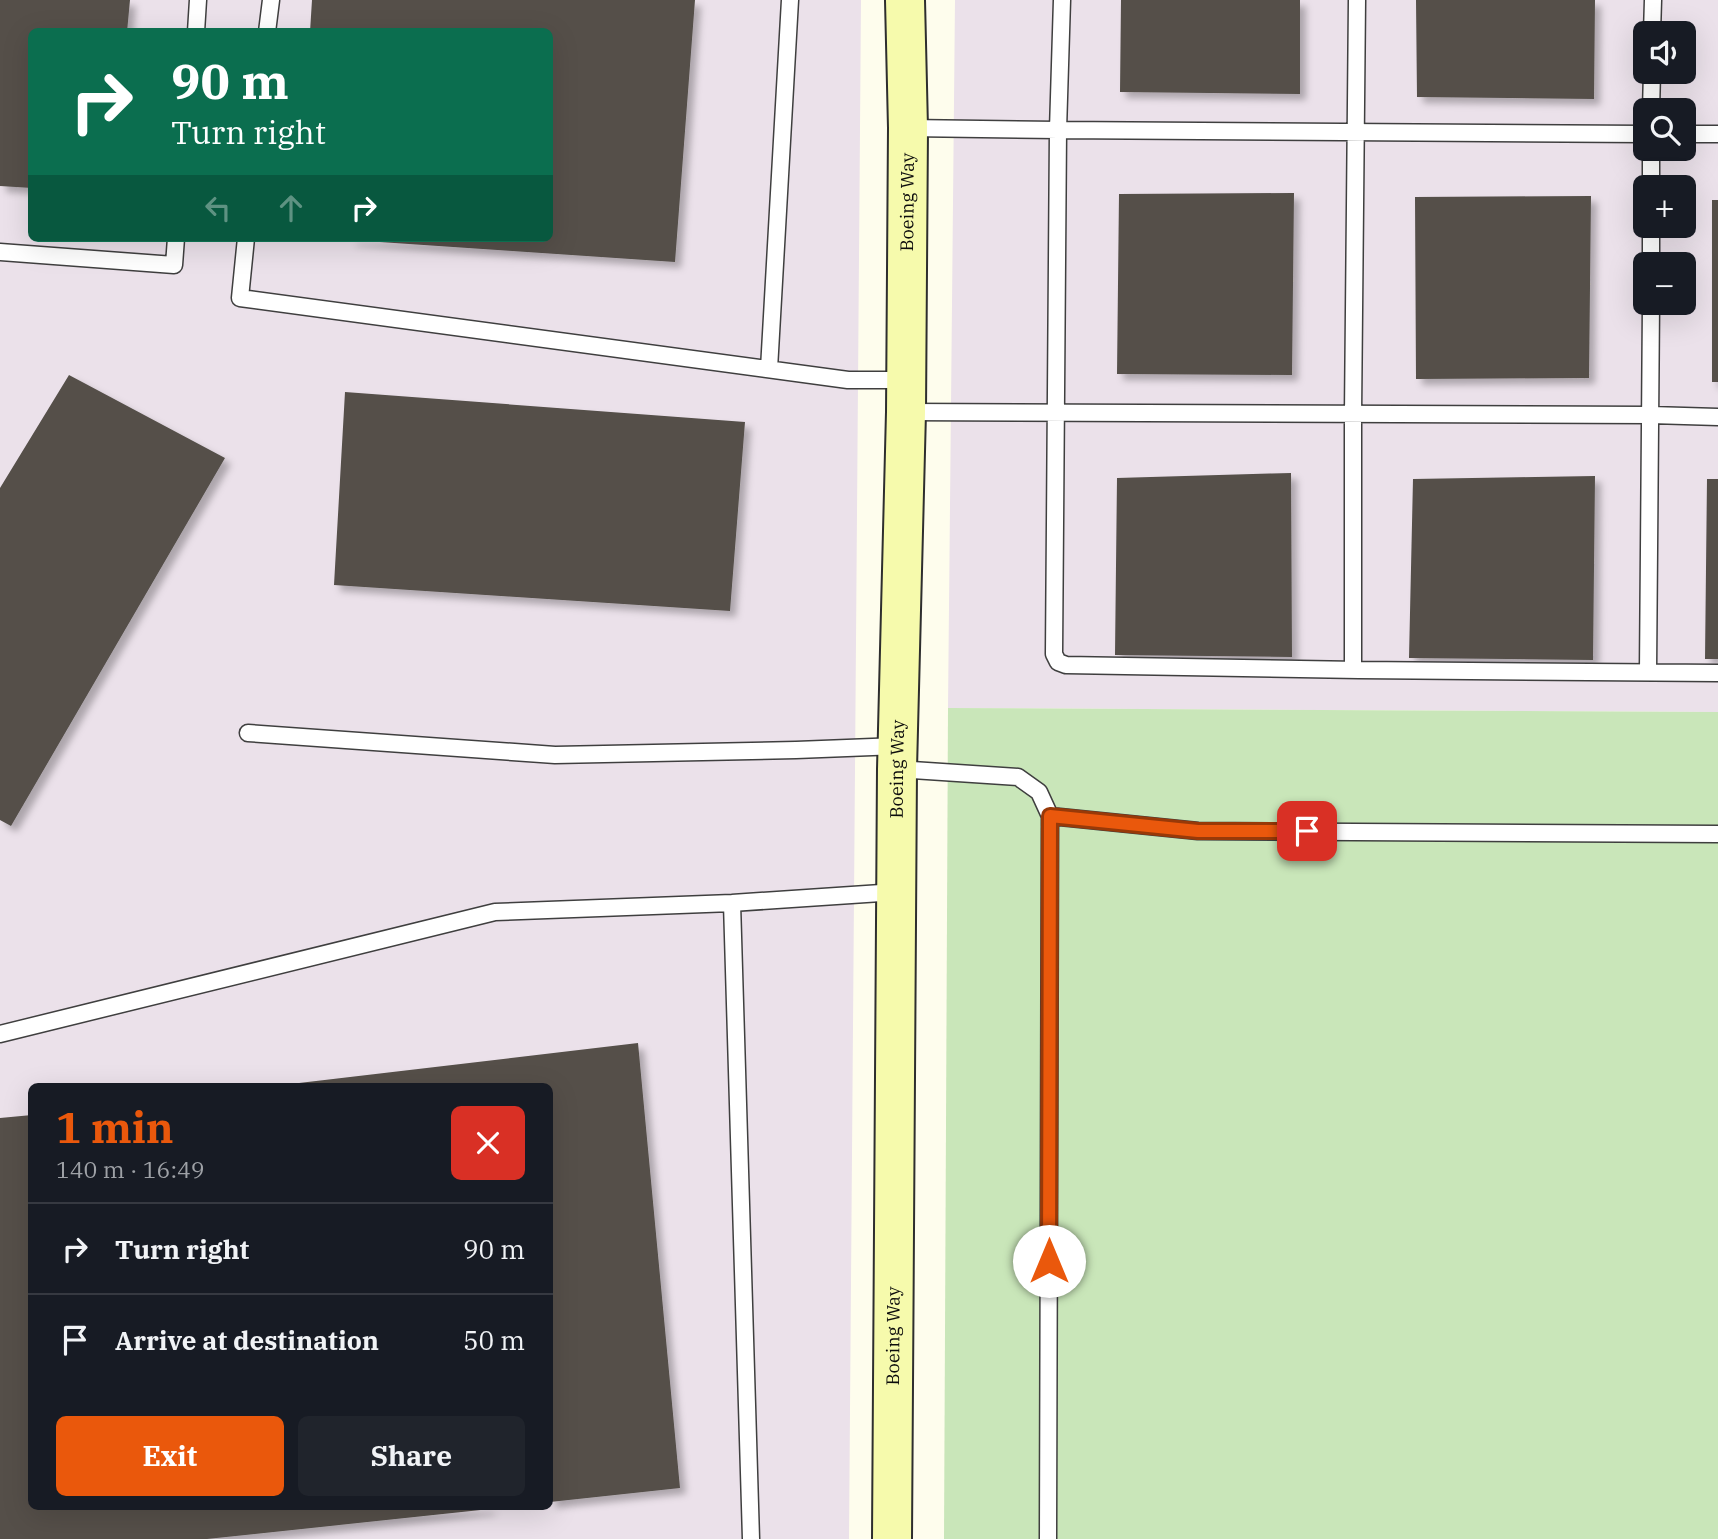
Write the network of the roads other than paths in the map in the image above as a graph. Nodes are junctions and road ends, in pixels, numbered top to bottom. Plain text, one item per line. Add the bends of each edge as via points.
1 (198, 0) edge
2 (271, 0) edge
3 (790, 0) edge
4 (905, 0) edge
5 (1062, 0) edge
6 (1357, 0) edge
7 (1653, 0) edge
8 (1652, 21) edge
9 (195, 28) edge
10 (268, 28) edge
11 (908, 128) junction
12 (1058, 130) junction
13 (1356, 132) junction
14 (1633, 134) edge
15 (1696, 134) edge
16 (1718, 134) edge
17 (176, 242) edge
18 (246, 242) edge
19 (0, 252) edge
20 (1651, 315) edge
21 (769, 369) junction
22 (906, 396) junction
23 (1057, 413) junction
24 (1353, 414) junction
25 (1651, 415) junction
26 (1718, 417) edge
27 (1353, 670) junction
28 (1648, 672) junction
29 (1718, 673) edge
30 (248, 733) dead end
31 (898, 758) junction
32 (1050, 816) junction
33 (1718, 834) edge
34 (897, 892) junction
35 (732, 903) junction
36 (0, 1034) edge
37 (751, 1539) edge
38 (892, 1539) edge
39 (1048, 1539) edge

1 - 9 lane
2 - 10 lane
3 - 21 lane
4 - 11 street, Boeing Way
5 - 12 lane
6 - 13 lane
7 - 8 lane
11 - 12 lane
11 - 22 street, Boeing Way
12 - 13 lane
12 - 23 lane
13 - 14 lane
13 - 24 lane
15 - 16 lane
17 - 19 lane via 174,265
18 - 21 lane via 240,298
20 - 25 lane
21 - 22 lane via 848,380
22 - 23 lane
22 - 31 street, Boeing Way
23 - 24 lane
23 - 27 lane via 1054,654 1058,662
24 - 25 lane
24 - 27 lane
25 - 26 lane
25 - 28 lane
27 - 28 lane
28 - 29 lane
30 - 31 lane via 555,755 796,750
31 - 32 lane via 1018,777 1040,792
31 - 34 street, Boeing Way
32 - 33 lane via 1198,831
32 - 39 lane
34 - 35 lane
34 - 38 street, Boeing Way
35 - 36 lane via 495,912
35 - 37 lane

